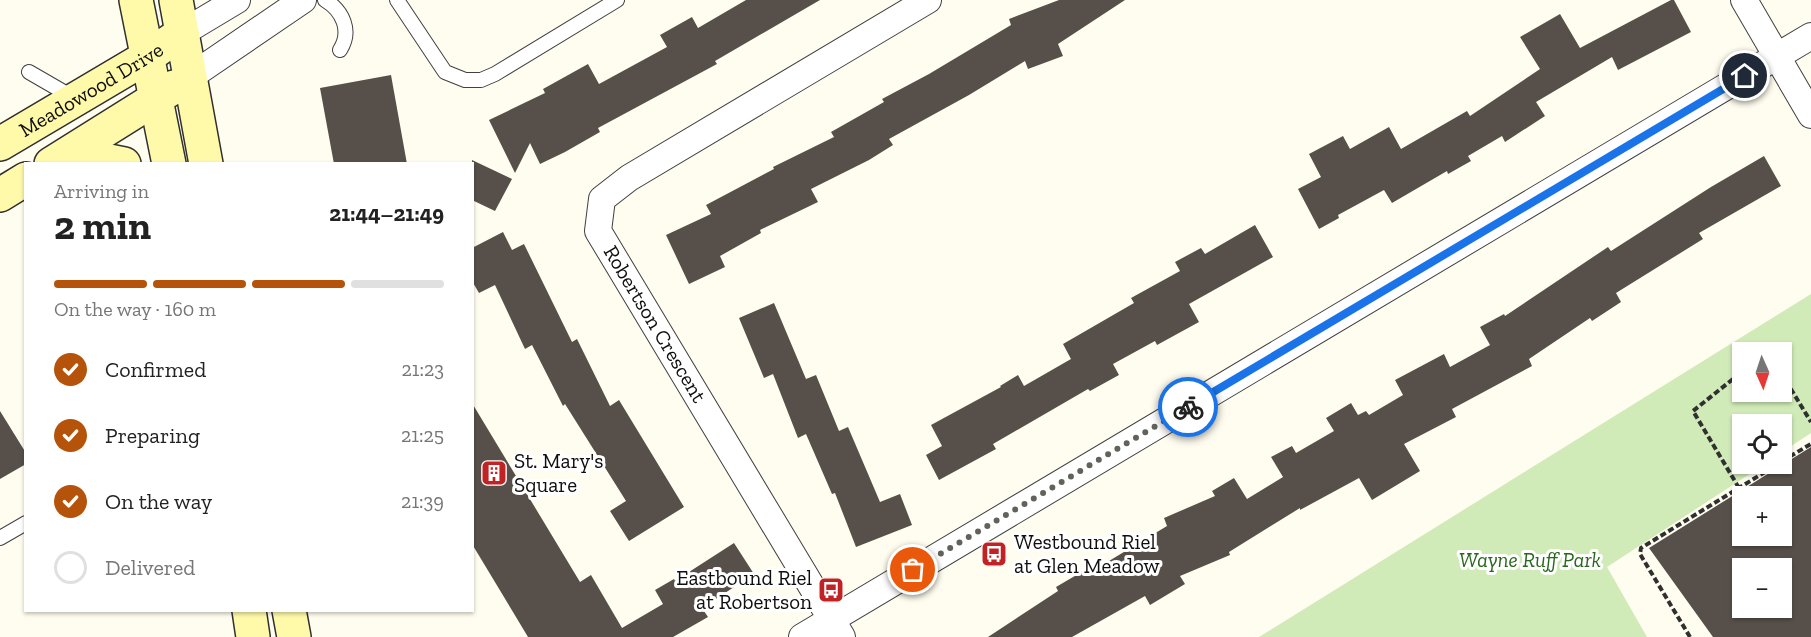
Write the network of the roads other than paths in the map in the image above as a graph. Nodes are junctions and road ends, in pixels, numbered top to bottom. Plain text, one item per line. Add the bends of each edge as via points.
1 (136, 0) edge
2 (176, 0) edge
3 (237, 0) edge
4 (303, 0) edge
5 (325, 0) edge
6 (397, 0) edge
7 (618, 0) edge
8 (928, 0) edge
9 (1744, 0) edge
10 (182, 33) junction
11 (1811, 36) edge
12 (340, 50) dead end
13 (147, 57) junction
14 (1778, 57) junction
15 (29, 72) dead end
16 (190, 76) junction
17 (156, 98) junction
18 (76, 99) junction
19 (1811, 115) edge
20 (0, 144) edge
21 (54, 162) edge
22 (169, 162) edge
23 (206, 162) edge
24 (24, 524) edge
25 (0, 538) edge
26 (249, 612) edge
27 (289, 612) edge
28 (837, 628) edge
29 (253, 637) edge
30 (294, 637) edge
31 (802, 637) edge

1 - 13 main road
2 - 10 main road
3 - 10 street
4 - 16 street
5 - 12 lane via 335,6 347,32
6 - 7 lane via 446,72 465,80 481,80 495,74
8 - 28 street, Robertson Crescent via 629,178 602,199 598,231
9 - 14 street
10 - 13 main road, Meadowood Drive
10 - 16 main road
11 - 14 street
13 - 17 main road
13 - 18 main road, Meadowood Drive
14 - 19 street
14 - 28 street
15 - 18 lane
16 - 17 main road, Meadowood Drive
16 - 23 main road
17 - 21 main road, Meadowood Drive
17 - 22 main road
18 - 20 main road, Meadowood Drive
24 - 25 lane
26 - 29 main road
27 - 30 main road
28 - 31 street

